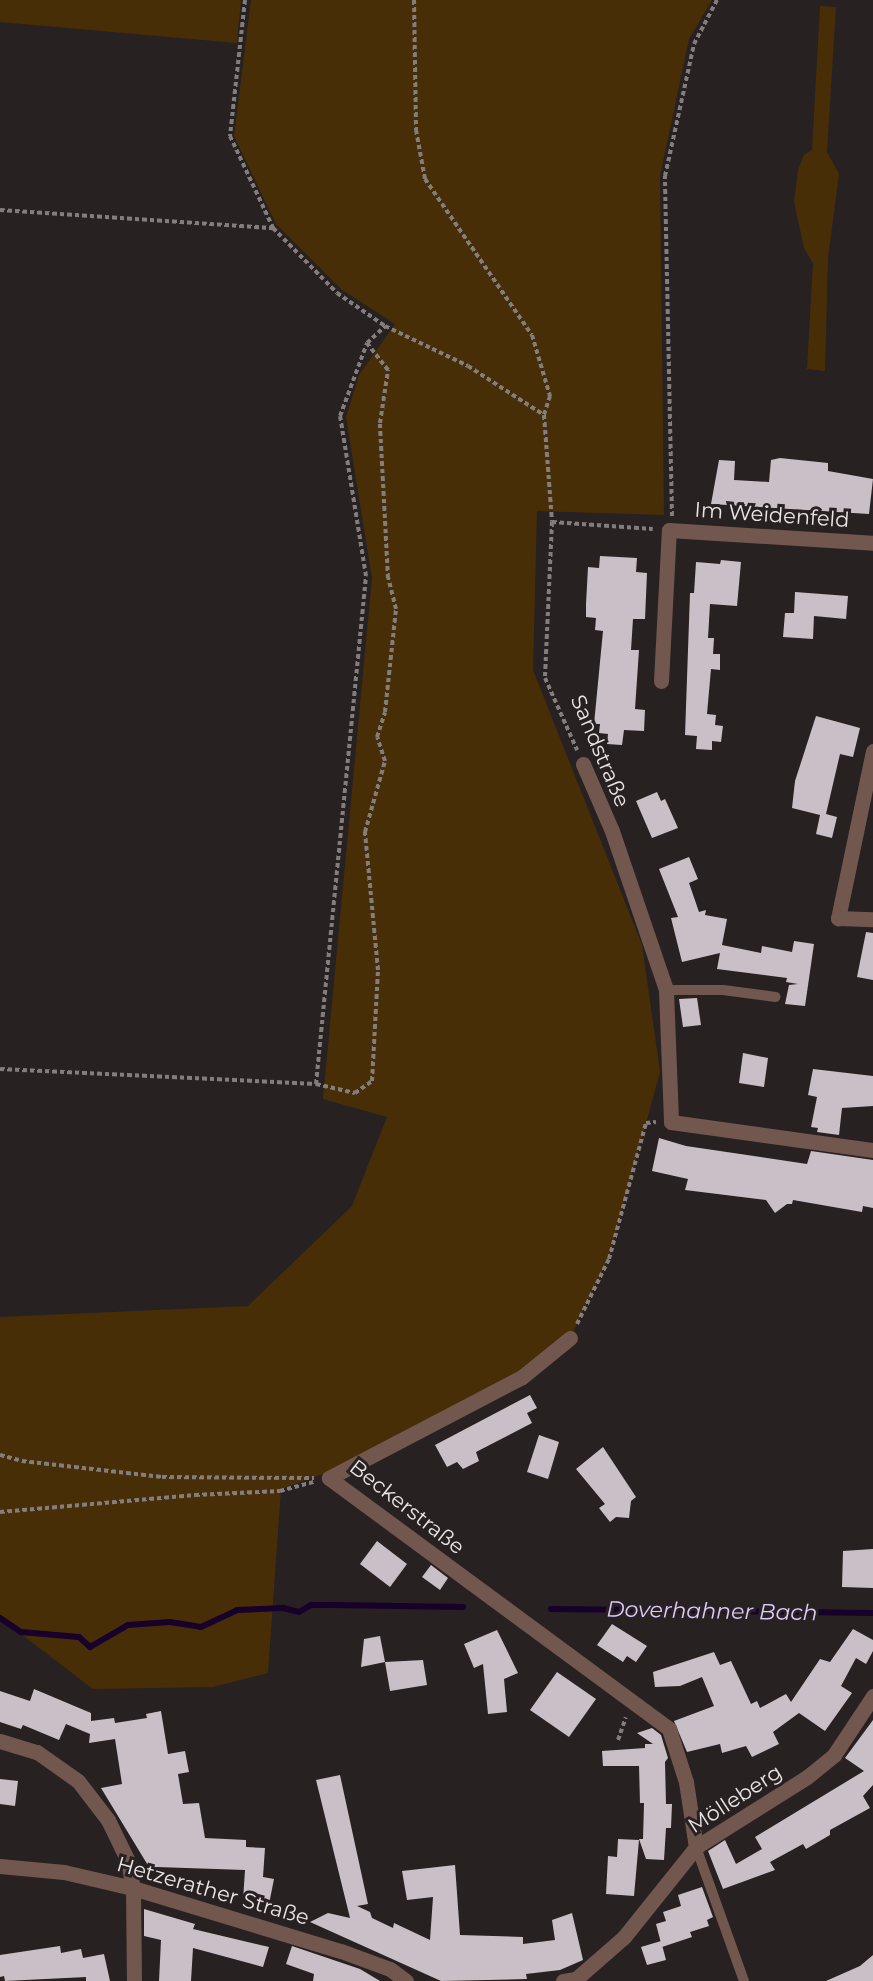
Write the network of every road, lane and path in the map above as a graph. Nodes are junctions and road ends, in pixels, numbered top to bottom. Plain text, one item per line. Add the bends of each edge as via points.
1 (245, 0) edge
2 (414, 0) edge
3 (717, 0) edge
4 (0, 210) edge
5 (273, 228) junction
6 (385, 326) junction
7 (367, 343) junction
8 (544, 415) junction
9 (552, 522) junction
10 (670, 530) junction
11 (873, 543) edge
12 (661, 681) dead end
13 (873, 751) edge
14 (583, 764) joint
15 (873, 919) edge
16 (666, 990) junction
17 (776, 997) dead end
18 (0, 1069) edge
19 (316, 1084) junction
20 (671, 1122) junction
21 (873, 1150) edge
22 (570, 1338) joint
23 (0, 1455) edge
24 (329, 1478) junction
25 (0, 1512) edge
26 (873, 1696) edge
27 (635, 1704) junction
28 (618, 1740) dead end
29 (0, 1741) edge
30 (696, 1847) junction
31 (0, 1866) edge
32 (133, 1888) junction
33 (134, 1981) edge
34 (406, 1981) edge
35 (563, 1981) edge
36 (744, 1981) edge

1 - 5 path via 230,136
2 - 8 path, Sandstraße via 416,130 425,179 532,335 550,396
3 - 10 path via 694,45 665,176
4 - 5 path
5 - 6 path via 337,293
6 - 7 path
6 - 8 path via 468,366
7 - 19 path via 340,416 366,576
7 - 19 path via 388,370 380,423 388,578 396,609 385,712 377,737 385,761 365,832 378,970 372,1082 355,1093
8 - 9 path, Sandstraße
9 - 10 path, Im Weidenfeld
9 - 14 path, Sandstraße via 545,678
10 - 11 street, Im Weidenfeld
10 - 12 street, Im Weidenfeld
13 - 15 street via 838,918
14 - 16 street, Sandstraße via 612,831
16 - 17 lane via 723,990
16 - 20 street, Sandstraße
18 - 19 path
20 - 21 street
20 - 22 path via 646,1122 609,1259
22 - 24 street, Beckerstraße via 522,1377
23 - 24 path via 162,1477
24 - 25 path via 280,1491
24 - 27 street, Beckerstraße
26 - 30 street, Mölleberg via 834,1755 807,1778
27 - 28 path
27 - 30 street, Beckerstraße via 669,1729 686,1782
29 - 32 street via 37,1752 78,1781 108,1820 128,1861
30 - 35 street, Mölleberg via 624,1937 576,1978
30 - 36 lane
31 - 32 street, Hetzerather Straße via 64,1872
32 - 33 street
32 - 34 street, Hetzerather Straße via 341,1951 390,1970

